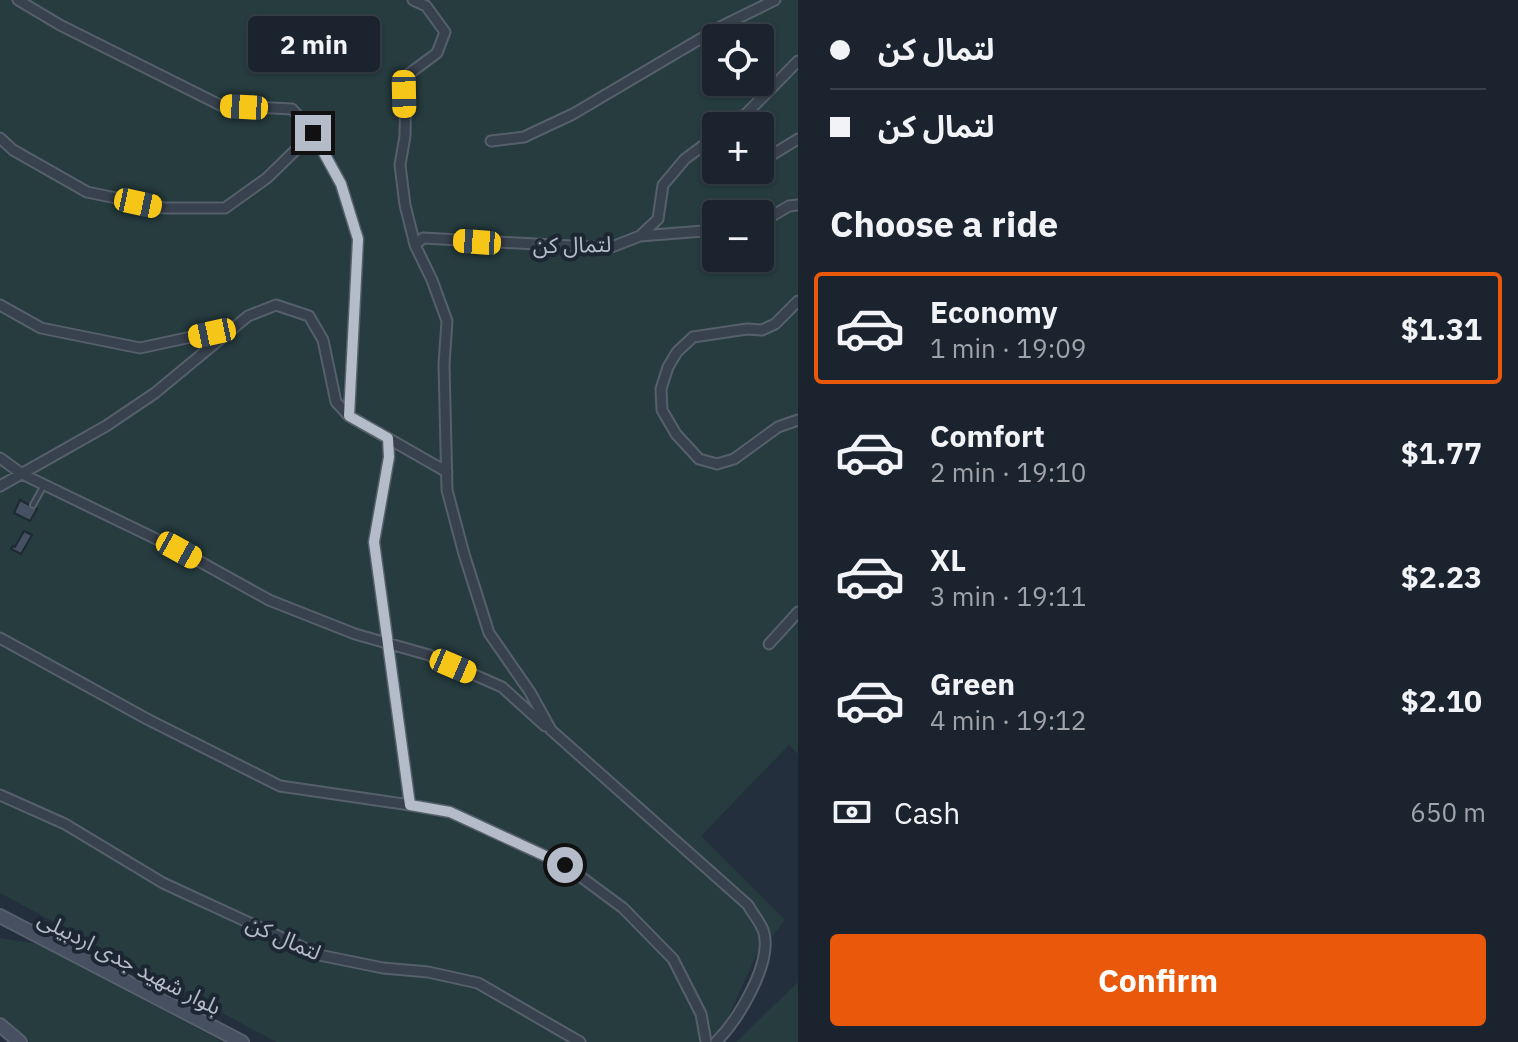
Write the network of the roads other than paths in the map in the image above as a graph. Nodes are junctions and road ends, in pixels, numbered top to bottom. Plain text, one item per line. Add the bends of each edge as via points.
1 (18, 0) edge
2 (413, 0) edge
3 (775, 0) edge
4 (798, 61) edge
5 (748, 112) edge
6 (313, 133) junction
7 (0, 138) edge
8 (798, 139) edge
9 (491, 141) dead end
10 (702, 146) edge
11 (774, 154) edge
12 (798, 205) edge
13 (774, 215) edge
14 (702, 231) edge
15 (640, 236) junction
16 (415, 245) junction
17 (798, 301) edge
18 (0, 305) edge
19 (236, 328) junction
20 (349, 416) junction
21 (798, 420) edge
22 (388, 438) junction
23 (0, 458) edge
24 (447, 472) junction
25 (22, 474) junction
26 (44, 485) junction
27 (0, 486) edge
28 (33, 505) dead end
29 (798, 612) edge
30 (0, 638) edge
31 (390, 643) junction
32 (769, 644) dead end
33 (551, 730) junction
34 (0, 795) edge
35 (410, 805) junction
36 (0, 916) edge
37 (0, 1025) edge
38 (20, 1042) edge
39 (242, 1042) edge
40 (580, 1042) edge
41 (706, 1042) edge
42 (716, 1042) edge

1 - 6 street via 220,105 292,109
2 - 16 street via 426,6 445,32 437,53 406,76 400,165
3 - 9 street via 573,114 524,137
4 - 5 street
6 - 7 street via 267,178 225,208 164,208 87,192
6 - 20 street via 341,184 358,239
8 - 11 street
10 - 15 street, لتمال کن via 663,185 658,219
12 - 13 street
14 - 15 street
15 - 16 street, لتمال کن via 609,248 423,238
16 - 24 street via 447,321
17 - 21 street via 762,330 693,337 677,352 661,389 662,410 676,434 699,459 717,464
18 - 19 street via 41,328 140,348
19 - 20 street via 248,316 276,305 309,316 323,340 336,402
19 - 25 street via 155,393
20 - 22 street
22 - 24 street
22 - 31 street via 374,542
23 - 25 street
24 - 33 street via 447,490 489,633
25 - 26 street
25 - 27 street
26 - 28 lane
26 - 31 street via 269,600
29 - 32 street
30 - 35 street via 280,786
31 - 33 street via 502,687
31 - 35 street
33 - 42 street via 748,905 764,933 764,957 752,989
34 - 40 street, لتمال کن via 65,824 163,883 319,955 478,983
35 - 41 street via 450,812 565,865 623,908 673,959 701,1014
36 - 39 main road, بلوار شهید جدی اردبیلی
37 - 38 main road

